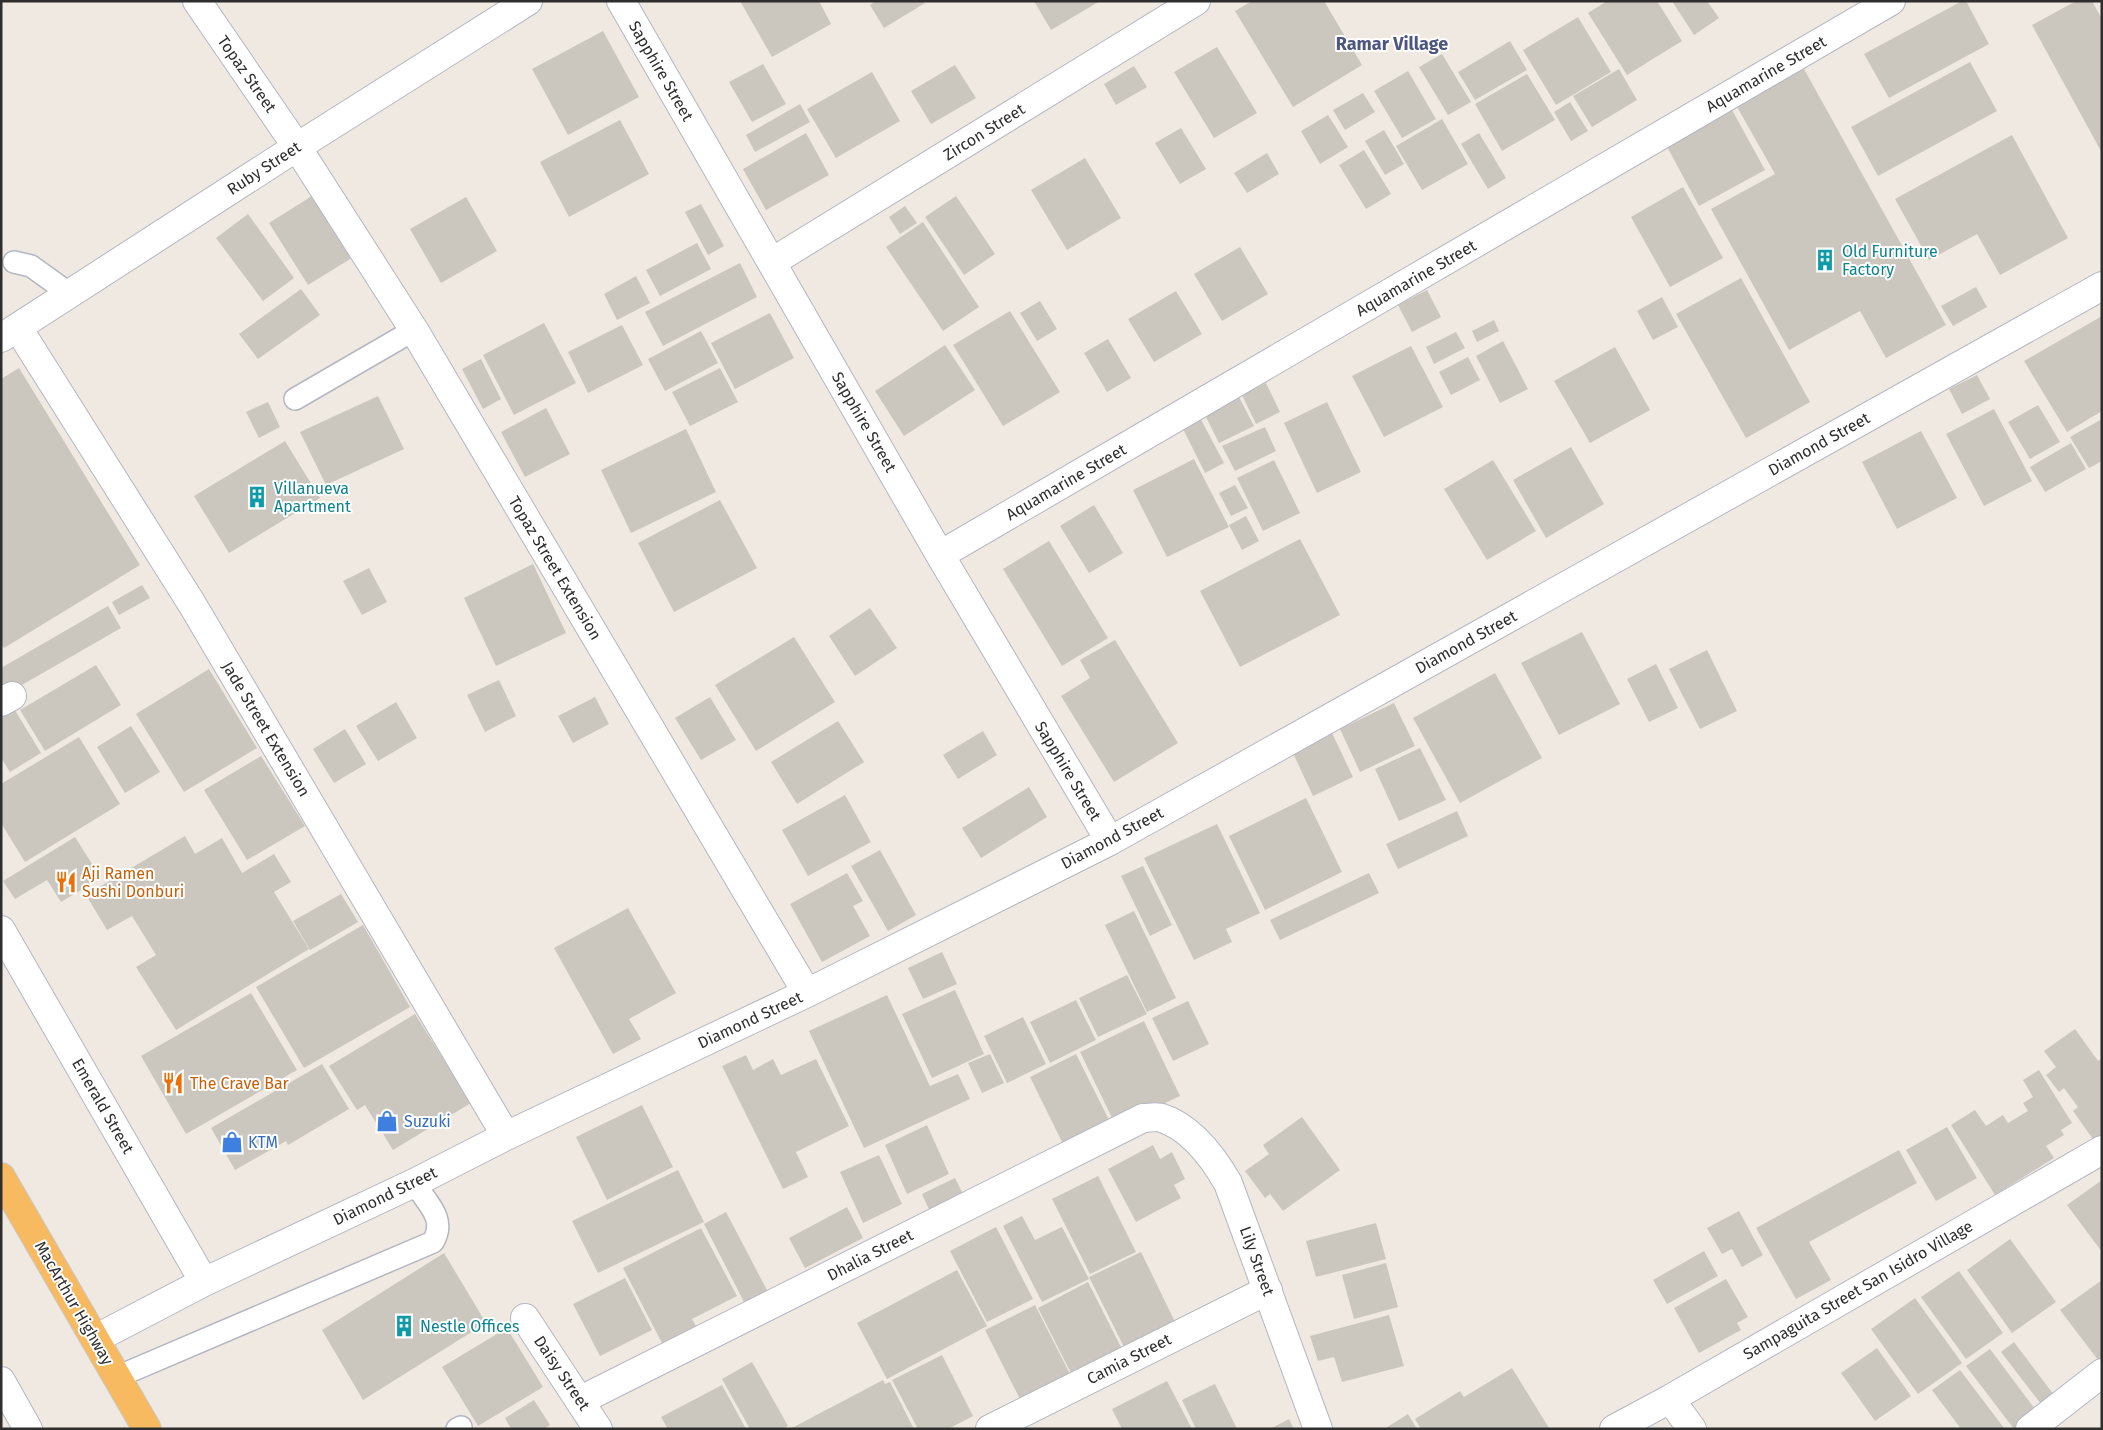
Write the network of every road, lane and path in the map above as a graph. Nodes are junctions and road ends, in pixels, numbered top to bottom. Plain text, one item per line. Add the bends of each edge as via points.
1 (197, 1) edge
2 (528, 1) edge
3 (621, 1) edge
4 (1196, 1) edge
5 (1891, 1) edge
6 (298, 146) junction
7 (14, 262) dead end
8 (772, 262) junction
9 (2102, 286) edge
10 (70, 294) junction
11 (414, 330) junction
12 (10, 333) edge
13 (295, 399) dead end
14 (940, 555) junction
15 (1110, 841) junction
16 (1, 930) edge
17 (807, 993) junction
18 (1161, 1117) joint
19 (506, 1136) junction
20 (2102, 1150) edge
21 (1, 1177) edge
22 (414, 1183) junction
23 (204, 1282) junction
24 (1268, 1290) junction
25 (525, 1318) dead end
26 (95, 1339) junction
27 (2102, 1373) edge
28 (117, 1377) junction
29 (1, 1381) edge
30 (1670, 1399) junction
31 (581, 1400) junction
32 (28, 1429) edge
33 (147, 1429) edge
34 (598, 1429) edge
35 (990, 1429) edge
36 (1318, 1429) edge
37 (1614, 1429) edge
38 (1692, 1429) edge
39 (2030, 1429) edge

1 - 6 street, Topaz Street
2 - 6 street, Ruby Street
3 - 8 street, Sapphire Street
4 - 8 street, Zircon Street
5 - 14 street, Aquamarine Street
6 - 10 street, Ruby Street
6 - 11 street, Topaz Street Extension
7 - 10 lane via 31,266
8 - 14 street, Sapphire Street
9 - 15 street, Diamond Street
10 - 12 street, Ruby Street
11 - 13 lane
11 - 17 street, Topaz Street Extension
12 - 19 street, Jade Street Extension via 192,604
14 - 15 street, Sapphire Street
15 - 17 street, Diamond Street
16 - 23 street, Emerald Street
17 - 19 street, Diamond Street
18 - 24 street, Lily Street via 1186,1131 1213,1157 1228,1183
18 - 31 street, Dhalia Street via 1143,1118
19 - 22 street, Diamond Street
20 - 30 street, Sampaguita Street San Isidro Village
21 - 26 highway, MacArthur Highway
22 - 23 street, Diamond Street
22 - 28 lane via 438,1218 439,1233 433,1242
23 - 26 street, Diamond Street
24 - 35 street, Camia Street
24 - 36 street, Lily Street
25 - 31 street, Daisy Street
26 - 28 highway, MacArthur Highway
27 - 39 street
28 - 33 highway, MacArthur Highway
29 - 32 street
30 - 37 street, Sampaguita Street San Isidro Village
30 - 38 street
31 - 34 street, Daisy Street

